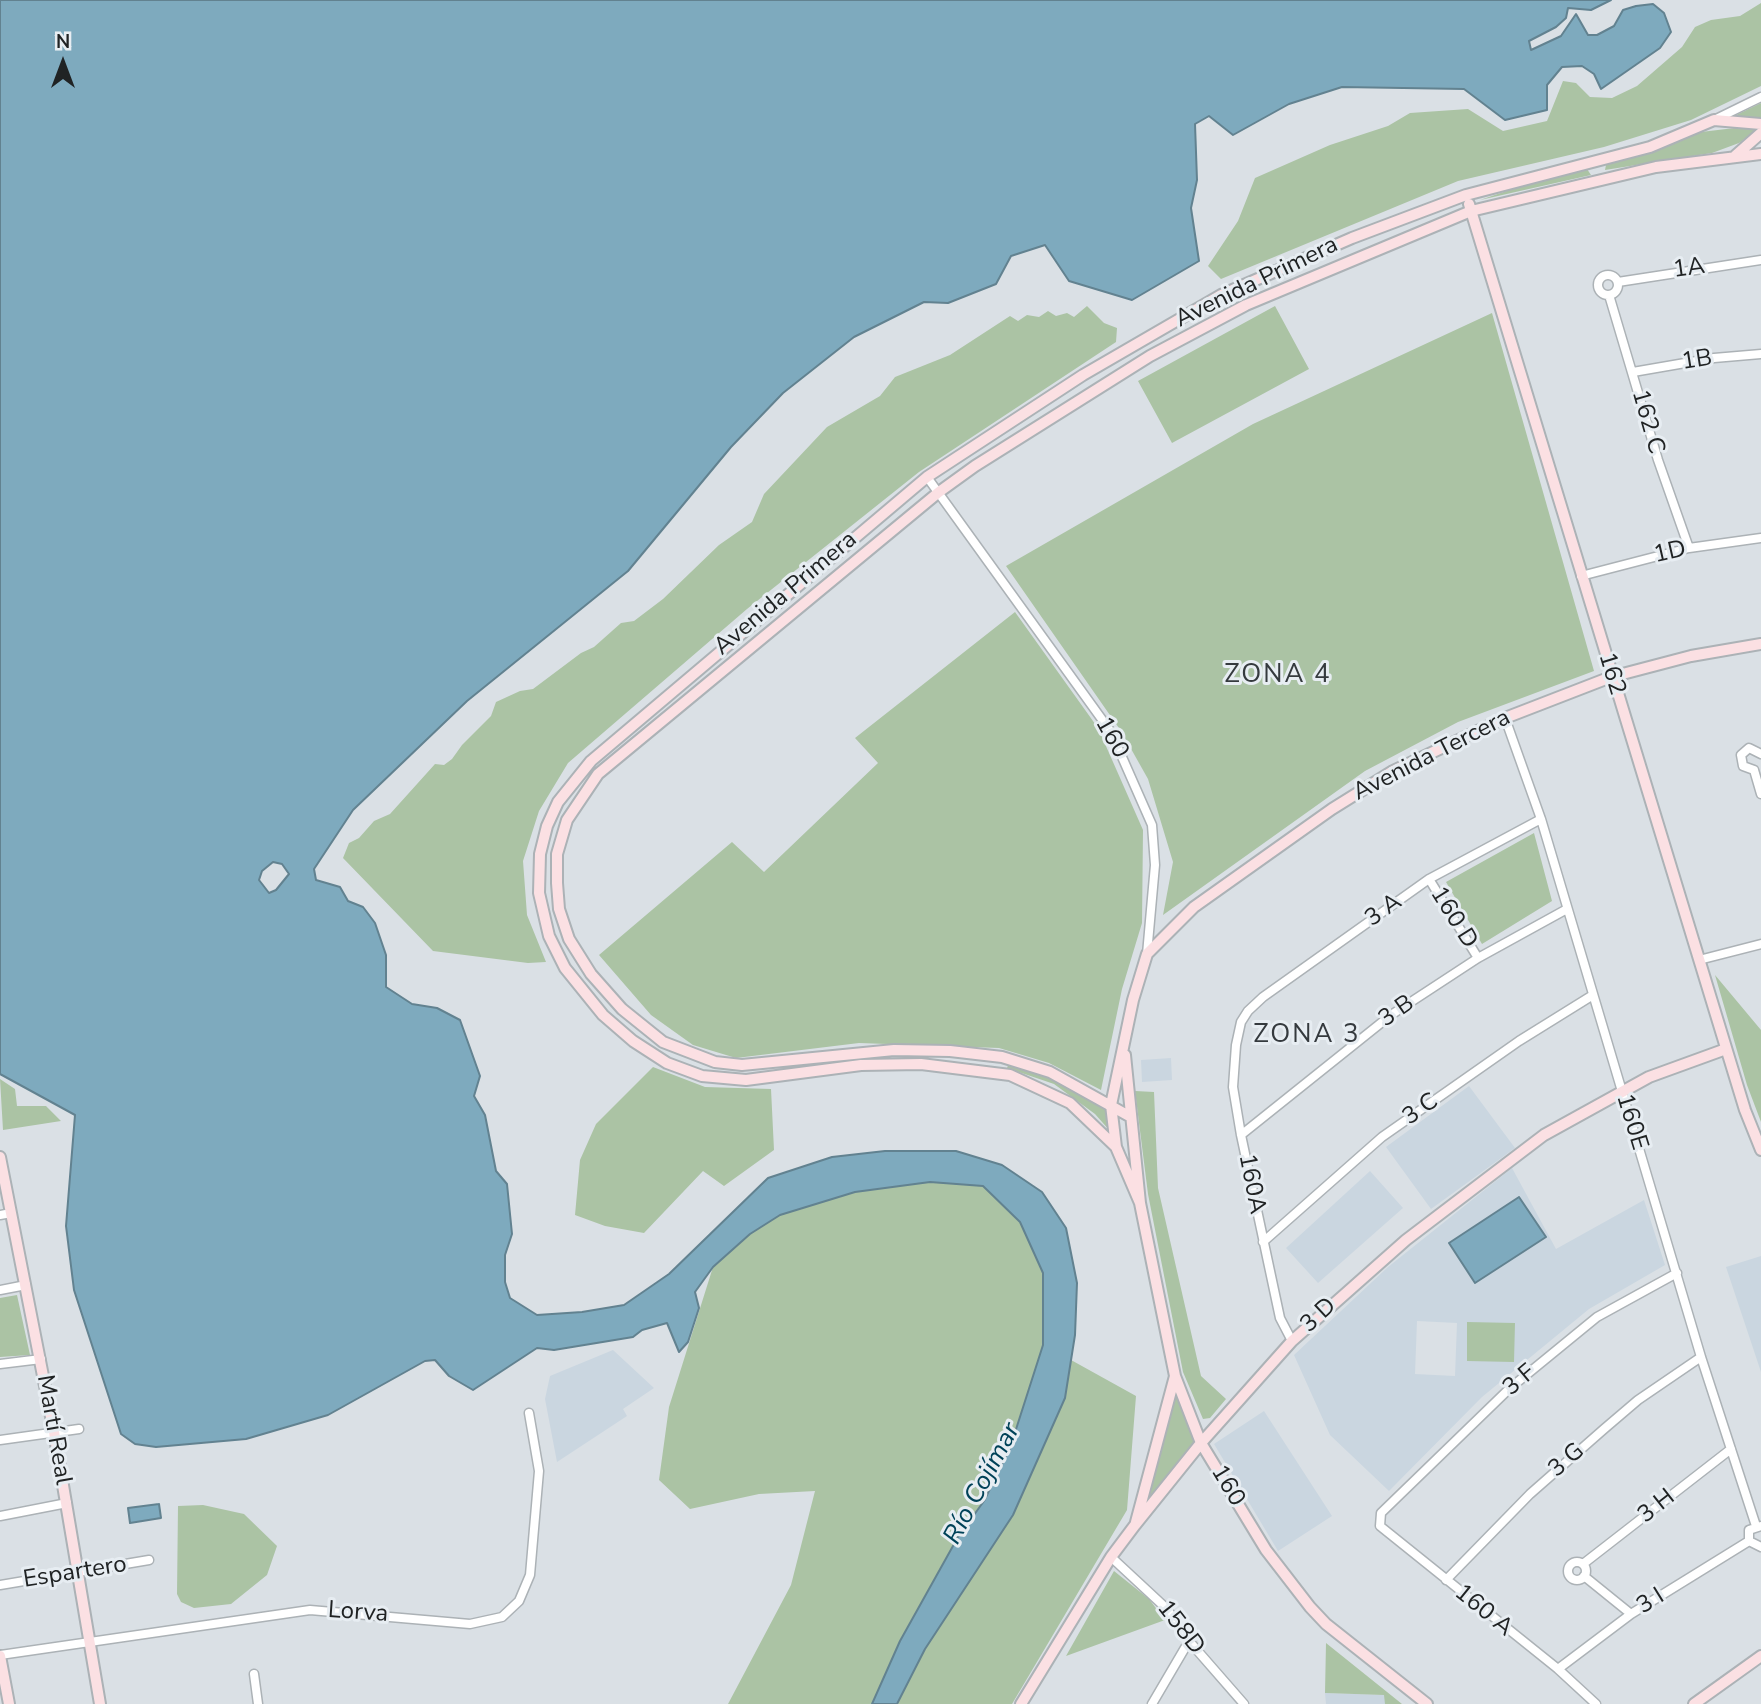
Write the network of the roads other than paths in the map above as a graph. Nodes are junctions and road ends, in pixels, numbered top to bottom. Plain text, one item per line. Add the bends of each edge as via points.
1 (1761, 97) edge
2 (1714, 120) junction
3 (1761, 124) edge
4 (1761, 133) edge
5 (1761, 154) edge
6 (1735, 156) junction
7 (1595, 161) junction
8 (1600, 180) junction
9 (1466, 195) junction
10 (1471, 211) junction
11 (1761, 260) edge
12 (1618, 282) junction
13 (1609, 295) junction
14 (1761, 354) edge
15 (1633, 372) junction
16 (927, 477) junction
17 (939, 492) junction
18 (1761, 538) edge
19 (1689, 548) junction
20 (1581, 576) junction
21 (755, 619) junction
22 (768, 632) junction
23 (1761, 644) edge
24 (1612, 677) junction
25 (1505, 718) junction
26 (1761, 754) edge
27 (591, 761) junction
28 (1758, 767) edge
29 (602, 771) junction
30 (1761, 794) edge
31 (1541, 819) junction
32 (1429, 879) junction
33 (1567, 909) junction
34 (1761, 944) edge
35 (1147, 954) junction
36 (1478, 958) junction
37 (580, 959) junction
38 (1699, 960) junction
39 (565, 968) junction
40 (1593, 995) junction
41 (1241, 1022) joint
42 (1125, 1045) junction
43 (1727, 1049) junction
44 (1621, 1092) junction
45 (1111, 1105) junction
46 (1129, 1116) junction
47 (1132, 1133) junction
48 (1241, 1135) junction
49 (1116, 1147) junction
50 (1761, 1150) edge
51 (0, 1157) edge
52 (1140, 1203) junction
53 (5, 1214) edge
54 (1263, 1242) junction
55 (1677, 1273) junction
56 (26, 1285) junction
57 (0, 1290) edge
58 (1292, 1341) junction
59 (1701, 1357) junction
60 (41, 1359) junction
61 (0, 1364) edge
62 (1175, 1376) junction
63 (529, 1413) dead end
64 (79, 1429) dead end
65 (54, 1432) junction
66 (0, 1440) edge
67 (1201, 1443) junction
68 (1731, 1450) junction
69 (67, 1503) junction
70 (1381, 1513) joint
71 (0, 1516) edge
72 (1135, 1525) junction
73 (1759, 1526) edge
74 (1749, 1541) junction
75 (1761, 1547) edge
76 (1111, 1557) junction
77 (149, 1560) dead end
78 (1583, 1564) junction
79 (77, 1574) junction
80 (1584, 1576) junction
81 (1446, 1580) junction
82 (0, 1585) edge
83 (1631, 1614) junction
84 (1189, 1641) junction
85 (88, 1642) junction
86 (0, 1656) edge
87 (1761, 1656) edge
88 (1558, 1669) junction
89 (254, 1674) dead end
90 (9, 1704) edge
91 (100, 1704) edge
92 (258, 1704) edge
93 (1021, 1704) edge
94 (1152, 1704) edge
95 (1244, 1704) edge
96 (1427, 1704) edge
97 (1596, 1704) edge
98 (1694, 1704) edge

1 - 2 street
2 - 3 street, Avenida Primera
2 - 7 street, Avenida Primera via 1650,147
4 - 6 street
5 - 6 street, Avenida Primera
6 - 8 street, Avenida Primera
7 - 8 street
7 - 9 street, Avenida Primera
8 - 10 street, Avenida Primera
9 - 10 street, 162
9 - 16 street, Avenida Primera via 1221,295 1083,375
10 - 17 street, Avenida Primera via 1245,305 1150,356
10 - 20 street, 162
11 - 12 street, 1A
12 - 13 street via 1618,289
12 - 13 street via 1610,275 1601,278 1599,291
13 - 15 street, 162 C
14 - 15 street, 1B
15 - 19 street, 162 C
16 - 17 street, 160
16 - 21 street, Avenida Primera
17 - 22 street, Avenida Primera
17 - 35 street, 160 via 1111,732 1147,810 1155,865
18 - 19 street, 1D
19 - 20 street, 1D
20 - 24 street, 162
21 - 22 street
21 - 27 street, Avenida Primera
22 - 29 street, Avenida Primera
23 - 24 street, Avenida Tercera
24 - 25 street, Avenida Tercera
24 - 38 street, 162
25 - 31 street, 160E
25 - 35 street, Avenida Tercera via 1394,771 1332,808 1194,907
26 - 28 street via 1749,748 1741,755 1743,766
27 - 29 street
27 - 39 street, Avenida Primera via 558,802 540,854 539,893 549,936
28 - 30 street
29 - 37 street, Avenida Primera via 567,820 557,854 559,909
31 - 32 street, 3 A
31 - 33 street, 160E
32 - 36 street, 160 D
32 - 41 street, 3 A via 1263,997
33 - 36 street, 3 B
33 - 40 street, 160E
34 - 38 street
35 - 42 street, 160
36 - 48 street, 3 B via 1391,1015
37 - 39 street
37 - 45 street, Avenida Primera via 622,1009 663,1042 715,1062 773,1063 847,1053 950,1051 1002,1057 1050,1072
38 - 43 street, 162
39 - 49 street, Avenida Primera via 603,1015 633,1041 667,1063 702,1076 746,1080 861,1065 909,1064 1010,1075 1070,1103
40 - 44 street, 160E
40 - 54 street, 3 C via 1382,1137
41 - 48 street, 160A via 1233,1087
42 - 45 street, 160
42 - 46 street, 160
43 - 44 street, 3 D
43 - 50 street, 162
44 - 55 street, 160E
44 - 58 street, 3 D via 1544,1135 1501,1166 1363,1275
45 - 46 street, Avenida Primera
45 - 49 street, 160
46 - 47 street, 160
47 - 49 street
47 - 52 street, 160
48 - 54 street, 160A
49 - 52 street, 160
51 - 53 street, Martí Real
52 - 62 street, 160
53 - 56 street, Martí Real
54 - 58 street, 160A via 1280,1318
55 - 59 street, 160E
55 - 70 street, 3 F via 1586,1326 1509,1389
56 - 57 street
56 - 60 street, Martí Real
58 - 67 street, 3 D
59 - 68 street, 160E
59 - 81 street, 3 G via 1639,1400 1530,1493
60 - 61 street
60 - 65 street, Martí Real
62 - 67 street, 160
62 - 72 street
63 - 85 street, Lorva via 539,1471 530,1575 519,1601 502,1617 470,1623 310,1610
64 - 65 street
65 - 66 street
65 - 69 street, Martí Real
67 - 72 street, 3 D
67 - 96 street, 160 via 1266,1550 1310,1607
68 - 73 street, 160E
68 - 78 street, 3 H
69 - 71 street
69 - 79 street, Martí Real
70 - 81 street, 160 A via 1380,1526
72 - 76 street, 3 D
73 - 74 street via 1749,1530
74 - 75 street
74 - 83 street, 3 I
76 - 84 street, 158D via 1167,1609
76 - 93 street, 3 D
77 - 79 street, Espartero
78 - 80 street
78 - 80 street via 1573,1562 1568,1570 1574,1579
79 - 82 street, Espartero
79 - 85 street, Martí Real
80 - 83 street
81 - 88 street, 160 A
83 - 88 street, 3 I
84 - 94 street
84 - 95 street, 158D
85 - 86 street, Lorva
85 - 91 street, Martí Real
86 - 90 street
87 - 98 street
88 - 97 street, 160 A
89 - 92 street

